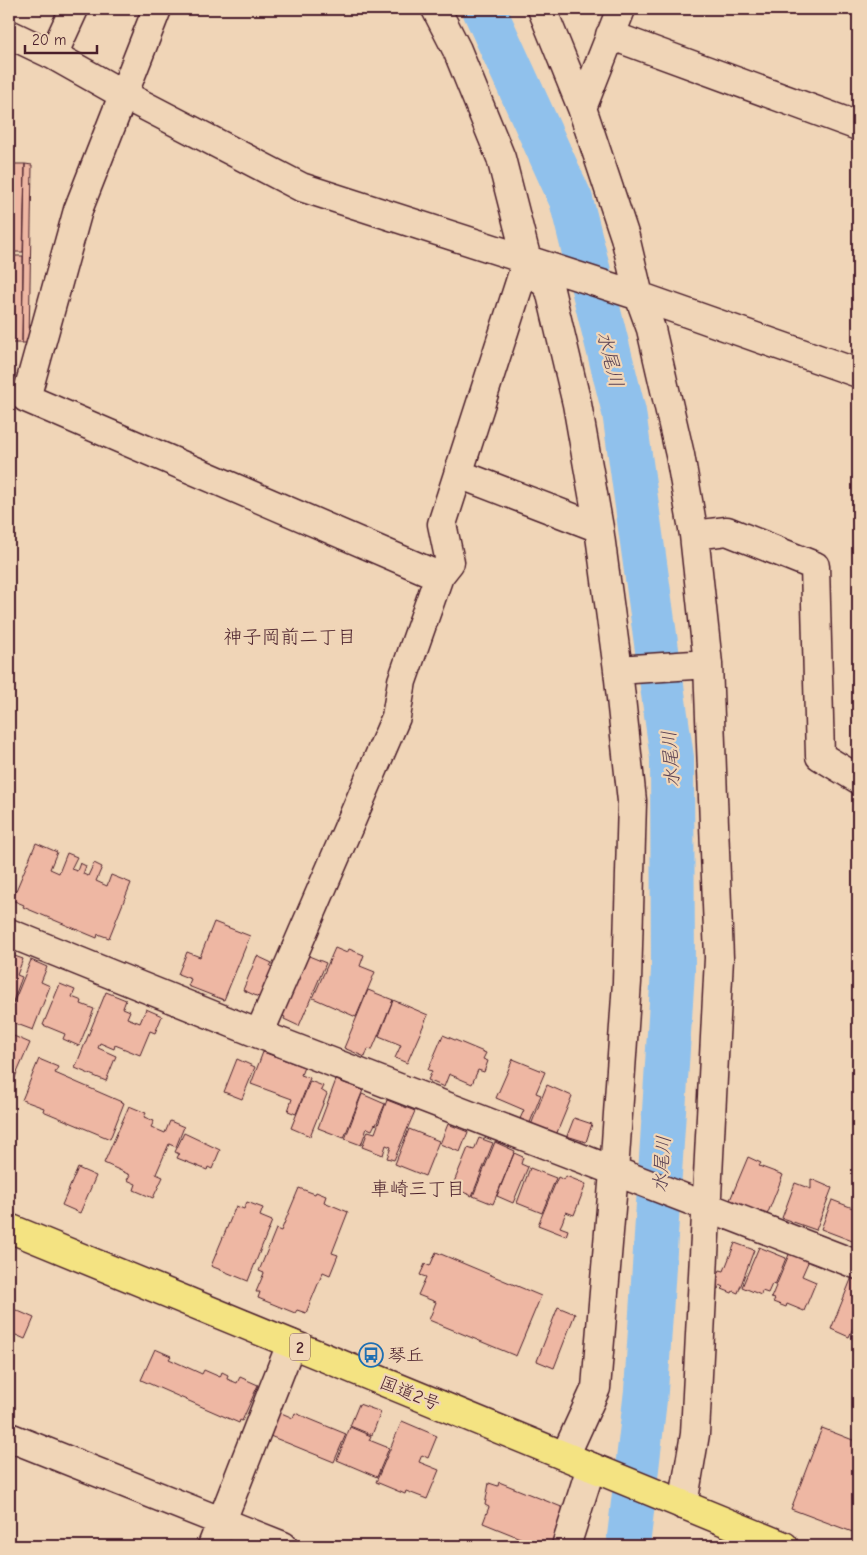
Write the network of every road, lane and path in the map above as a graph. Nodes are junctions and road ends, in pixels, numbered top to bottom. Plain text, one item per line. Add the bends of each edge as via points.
1 (74, 9) edge
2 (157, 9) edge
3 (436, 9) edge
4 (542, 9) edge
5 (621, 9) edge
6 (9, 34) edge
7 (610, 36) junction
8 (54, 55) junction
9 (124, 95) junction
10 (582, 108) junction
11 (858, 126) edge
12 (527, 260) junction
13 (639, 296) junction
14 (858, 373) edge
15 (459, 474) junction
16 (599, 528) junction
17 (694, 535) junction
18 (439, 576) junction
19 (708, 664) junction
20 (618, 670) junction
21 (858, 779) edge
22 (9, 933) edge
23 (259, 1034) junction
24 (614, 1172) junction
25 (708, 1208) junction
26 (9, 1228) edge
27 (858, 1265) edge
28 (291, 1344) junction
29 (9, 1437) edge
30 (565, 1456) junction
31 (590, 1467) junction
32 (683, 1505) junction
33 (217, 1534) edge
34 (283, 1546) edge
35 (566, 1546) edge
36 (784, 1546) edge

1 - 8 street
2 - 9 street
3 - 12 street via 457,50 502,158
4 - 10 street
5 - 7 street
6 - 8 street
7 - 10 street
7 - 11 street
8 - 9 street
9 - 12 street via 301,187
9 - 18 street via 78,210 26,398
10 - 13 street via 625,237
12 - 13 street
12 - 15 street
12 - 16 street via 550,290 577,404
13 - 14 street
13 - 17 street via 651,329 680,455
15 - 16 street
15 - 18 street via 442,524 450,562
16 - 20 street
17 - 19 street
17 - 21 street via 727,531 815,566 820,756
18 - 23 street via 402,681 396,717
19 - 20 street
19 - 25 street via 719,958
20 - 24 street via 632,801 627,982
22 - 23 street
23 - 24 street
24 - 25 street
24 - 30 street via 596,1388
25 - 27 street
25 - 32 street via 695,1434
26 - 28 highway, 国道2号 / 2
28 - 30 highway, 国道2号 / 2
28 - 33 street
29 - 33 street
30 - 31 highway, 国道2号 / 2
31 - 32 highway, 国道2号 / 2
31 - 35 street
32 - 36 highway, 国道2号 / 2
33 - 34 street

